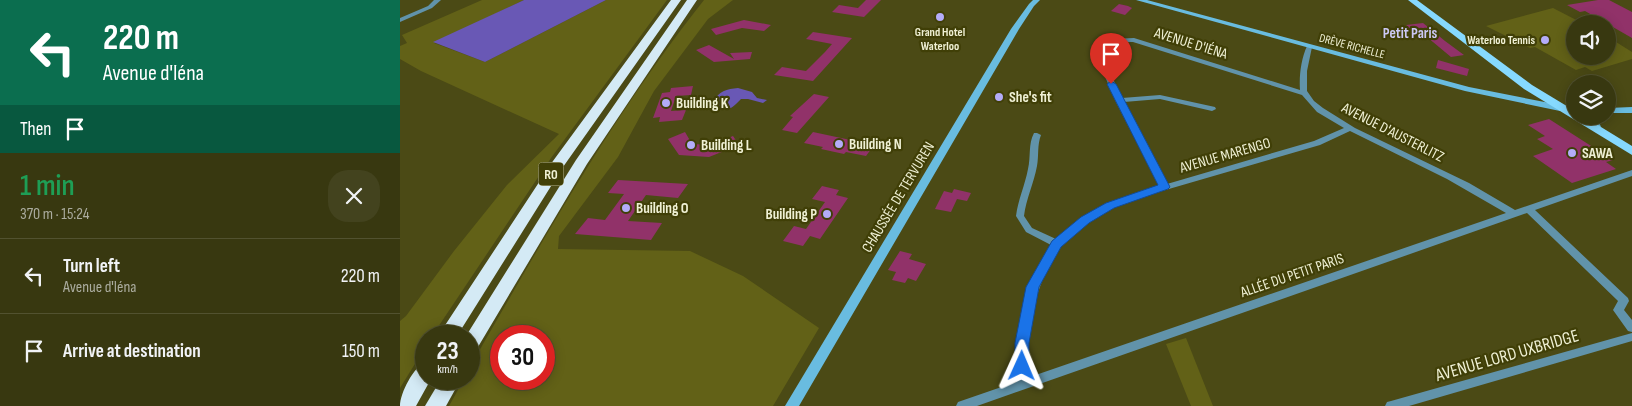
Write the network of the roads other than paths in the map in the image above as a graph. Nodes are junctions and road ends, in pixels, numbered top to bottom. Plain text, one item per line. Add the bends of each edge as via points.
1 (438, 0) edge
2 (676, 0) edge
3 (692, 0) edge
4 (699, 0) edge
5 (1139, 0) edge
6 (1412, 0) edge
7 (1033, 2) edge
8 (683, 14) junction
9 (400, 20) edge
10 (1309, 46) junction
11 (1528, 87) junction
12 (1305, 94) junction
13 (1119, 100) junction
14 (1518, 100) junction
15 (1560, 108) junction
16 (1566, 108) edge
17 (1212, 109) dead end
18 (1632, 110) edge
19 (1616, 111) edge
20 (1596, 125) edge
21 (1350, 128) junction
22 (1598, 130) junction
23 (1037, 135) dead end
24 (1632, 151) edge
25 (1632, 174) edge
26 (1164, 187) junction
27 (1528, 210) junction
28 (1514, 214) junction
29 (1056, 244) junction
30 (454, 325) edge
31 (1632, 328) edge
32 (480, 330) edge
33 (1632, 337) edge
34 (1022, 385) junction
35 (415, 389) edge
36 (444, 390) edge
37 (405, 406) edge
38 (435, 406) edge
39 (792, 406) edge
40 (962, 406) edge
41 (1390, 406) edge

1 - 9 street
2 - 30 highway, R0 via 552,172
3 - 8 highway, R0
4 - 8 highway
5 - 10 street, DRÈVE RICHELLE
6 - 11 main road
7 - 39 street, CHAUSSÉE DE TERVUREN
8 - 32 highway, R0 via 581,163
10 - 12 street via 1303,85
10 - 14 street, DRÈVE RICHELLE
11 - 14 street via 1528,95
11 - 15 main road
12 - 13 street, AVENUE D'IÉNA via 1122,39 1108,43 1100,60
12 - 21 street, AVENUE D'AUSTERLITZ via 1315,105
13 - 17 street via 1160,97
13 - 26 street, AVENUE D'IÉNA
14 - 15 street, DRÈVE RICHELLE
15 - 16 street, DRÈVE RICHELLE
15 - 22 main road
18 - 19 street
20 - 22 street
21 - 26 street, AVENUE MARENGO via 1317,143
21 - 28 street, AVENUE D'AUSTERLITZ via 1477,191
22 - 24 main road
23 - 29 street via 1020,216 1029,230
25 - 27 street, ALLÉE DU PETIT PARIS
26 - 29 street, AVENUE MARENGO via 1110,206 1085,220
27 - 28 street, ALLÉE DU PETIT PARIS
27 - 31 street via 1620,296 1624,304 1618,310
28 - 34 street, ALLÉE DU PETIT PARIS
29 - 34 street, AVENUE MARENGO via 1033,287 1022,343
33 - 41 street, AVENUE LORD UXBRIDGE
34 - 40 street, ALLÉE DU PETIT PARIS
35 - 37 highway
36 - 38 highway

